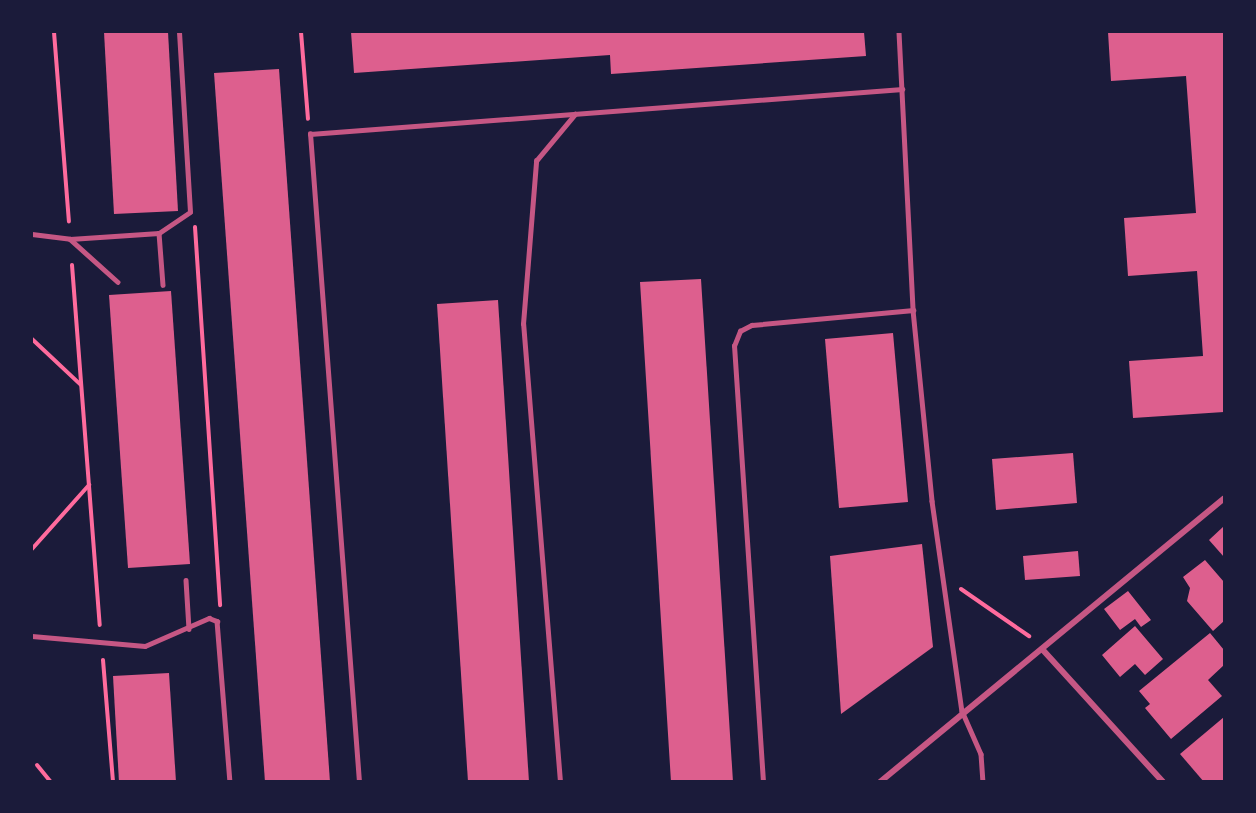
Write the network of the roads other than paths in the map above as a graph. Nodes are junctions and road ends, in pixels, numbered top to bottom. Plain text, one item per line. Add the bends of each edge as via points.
1 (179, 32) edge
2 (899, 32) edge
3 (902, 89) junction
4 (575, 114) junction
5 (159, 233) junction
6 (32, 234) edge
7 (70, 239) junction
8 (118, 282) dead end
9 (163, 285) dead end
10 (912, 310) junction
11 (1224, 498) edge
12 (186, 580) dead end
13 (189, 629) junction
14 (32, 636) edge
15 (1043, 648) junction
16 (962, 711) junction
17 (230, 782) edge
18 (359, 782) edge
19 (560, 782) edge
20 (763, 782) edge
21 (880, 782) edge
22 (983, 782) edge
23 (1163, 782) edge

1 - 5 lane via 190,212
2 - 3 lane
3 - 4 lane
3 - 10 lane
4 - 18 lane via 310,134
4 - 19 lane via 536,161 523,324
5 - 7 lane
5 - 9 lane
6 - 7 lane
7 - 8 lane
10 - 16 lane
10 - 20 lane via 752,325 740,331 734,346
11 - 15 street
12 - 13 lane
13 - 14 lane via 160,644
13 - 17 lane via 209,618 217,621
15 - 16 street
15 - 23 street
16 - 21 street
16 - 22 lane via 981,754

